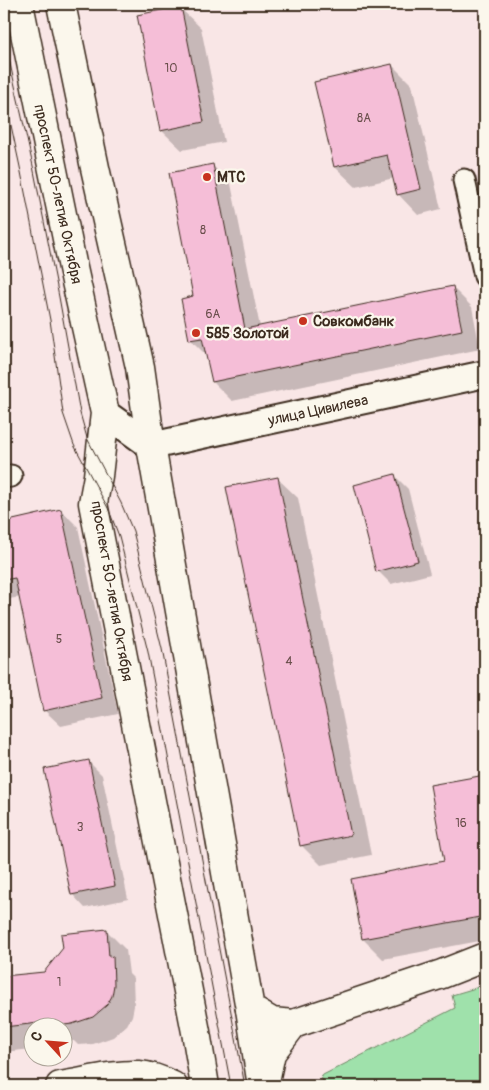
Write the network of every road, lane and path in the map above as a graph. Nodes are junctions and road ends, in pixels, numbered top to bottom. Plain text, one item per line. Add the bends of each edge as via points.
1 (19, 4) edge
2 (61, 4) edge
3 (464, 180) dead end
4 (485, 276) edge
5 (485, 374) edge
6 (105, 413) junction
7 (151, 446) junction
8 (485, 957) edge
9 (442, 974) junction
10 (485, 974) edge
11 (250, 1009) junction
12 (293, 1024) junction
13 (60, 1086) edge
14 (174, 1086) edge
15 (205, 1086) edge
16 (263, 1086) edge

1 - 6 main road, проспект 50-летия Октября
2 - 7 main road via 140,367
3 - 4 street
5 - 7 street, улица Цивилева
6 - 7 street
6 - 15 main road, проспект 50-летия Октября via 93,503
7 - 11 main road
8 - 9 main road
9 - 10 main road
9 - 12 main road
11 - 12 main road via 272,1022
11 - 16 main road
12 - 16 main road via 271,1053
13 - 14 main road via 114,1076 140,1075

